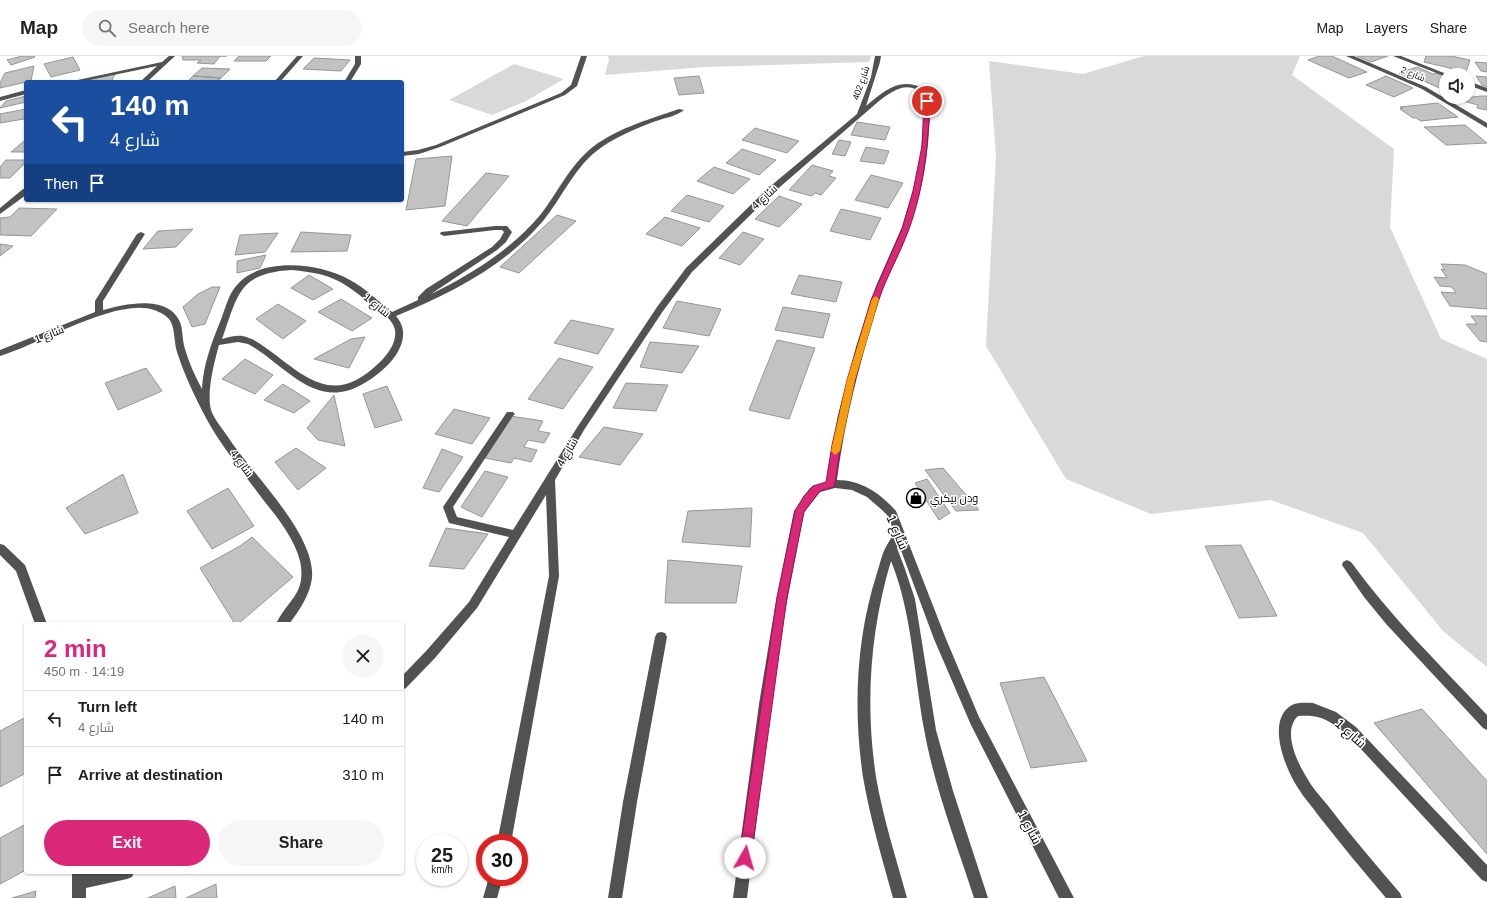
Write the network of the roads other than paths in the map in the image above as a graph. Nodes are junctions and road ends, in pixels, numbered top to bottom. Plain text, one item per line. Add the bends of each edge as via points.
1 (172, 56) edge
2 (300, 56) edge
3 (358, 56) edge
4 (584, 56) edge
5 (878, 56) edge
6 (1349, 56) edge
7 (1396, 56) edge
8 (164, 63) junction
9 (1439, 72) edge
10 (80, 80) edge
11 (145, 80) edge
12 (279, 80) edge
13 (348, 80) edge
14 (1475, 86) edge
15 (1487, 90) edge
16 (24, 92) edge
17 (0, 98) edge
18 (681, 110) dead end
19 (858, 116) junction
20 (1487, 126) edge
21 (404, 154) edge
22 (24, 193) edge
23 (0, 212) edge
24 (141, 234) dead end
25 (444, 234) dead end
26 (416, 305) junction
27 (99, 314) junction
28 (391, 315) junction
29 (217, 343) junction
30 (16, 347) junction
31 (0, 353) edge
32 (0, 361) edge
33 (205, 407) junction
34 (510, 414) dead end
35 (550, 480) junction
36 (831, 484) junction
37 (899, 532) junction
38 (517, 535) junction
39 (891, 546) junction
40 (0, 548) edge
41 (1347, 565) dead end
42 (40, 622) edge
43 (284, 622) edge
44 (661, 637) dead end
45 (404, 682) edge
46 (1487, 724) edge
47 (506, 834) edge
48 (108, 874) edge
49 (1487, 874) edge
50 (79, 877) edge
51 (493, 886) edge
52 (79, 898) edge
53 (490, 898) edge
54 (615, 898) edge
55 (740, 898) edge
56 (900, 898) edge
57 (981, 898) edge
58 (1067, 898) edge
59 (1395, 898) edge

1 - 8 street
2 - 12 street
3 - 13 street via 358,64
4 - 21 street via 574,86 563,94 438,146
5 - 19 street, شارع 402 via 868,95
6 - 20 street, شارع 2 via 1424,88
7 - 9 street
8 - 10 street
8 - 11 street
14 - 15 street
16 - 17 street
18 - 26 street via 620,135 592,152 572,173 542,216 516,244 457,284
19 - 35 street, شارع 4 via 770,191 689,270 581,428
19 - 36 street, شارع 4 via 897,86 911,85 921,88 927,101 925,146 917,191 905,229 875,300 851,380 836,445
22 - 23 street
24 - 27 street via 99,301
25 - 26 street via 495,228 504,228 508,232 507,237 495,247 432,289
26 - 28 street
27 - 30 street, شارع 1
27 - 33 street, شارع 1 via 150,305 170,315 175,321 180,348
28 - 29 street, شارع 1 via 347,281 326,272 292,267 264,271 249,277 240,286
28 - 29 street, شارع 1 via 399,325 400,339 389,358 374,373 357,384 344,388 334,389 315,385 248,341 240,339
29 - 33 street, شارع 1 via 208,370
30 - 31 street, شارع 1
30 - 32 street
33 - 43 street, شارع 4 via 218,430 296,539 304,560 307,576 304,589
34 - 38 street via 448,507 453,520
35 - 38 street, شارع 4
35 - 47 street via 554,576
36 - 37 street, شارع 1 via 845,483 874,496 892,514
36 - 55 street, شارع 1 via 817,489 799,511 782,597
37 - 39 street
37 - 58 street, شارع 1 via 975,721
38 - 45 street, شارع 4 via 473,605
39 - 56 street via 872,610 864,713 870,776
39 - 57 street via 910,599 930,730 946,791
40 - 42 street via 21,568
41 - 46 street via 1391,621
44 - 54 street
48 - 50 street
49 - 59 street, شارع 1 via 1352,731 1325,713 1313,709 1295,710 1288,717 1284,730 1288,752 1302,783
50 - 52 street
51 - 53 street

